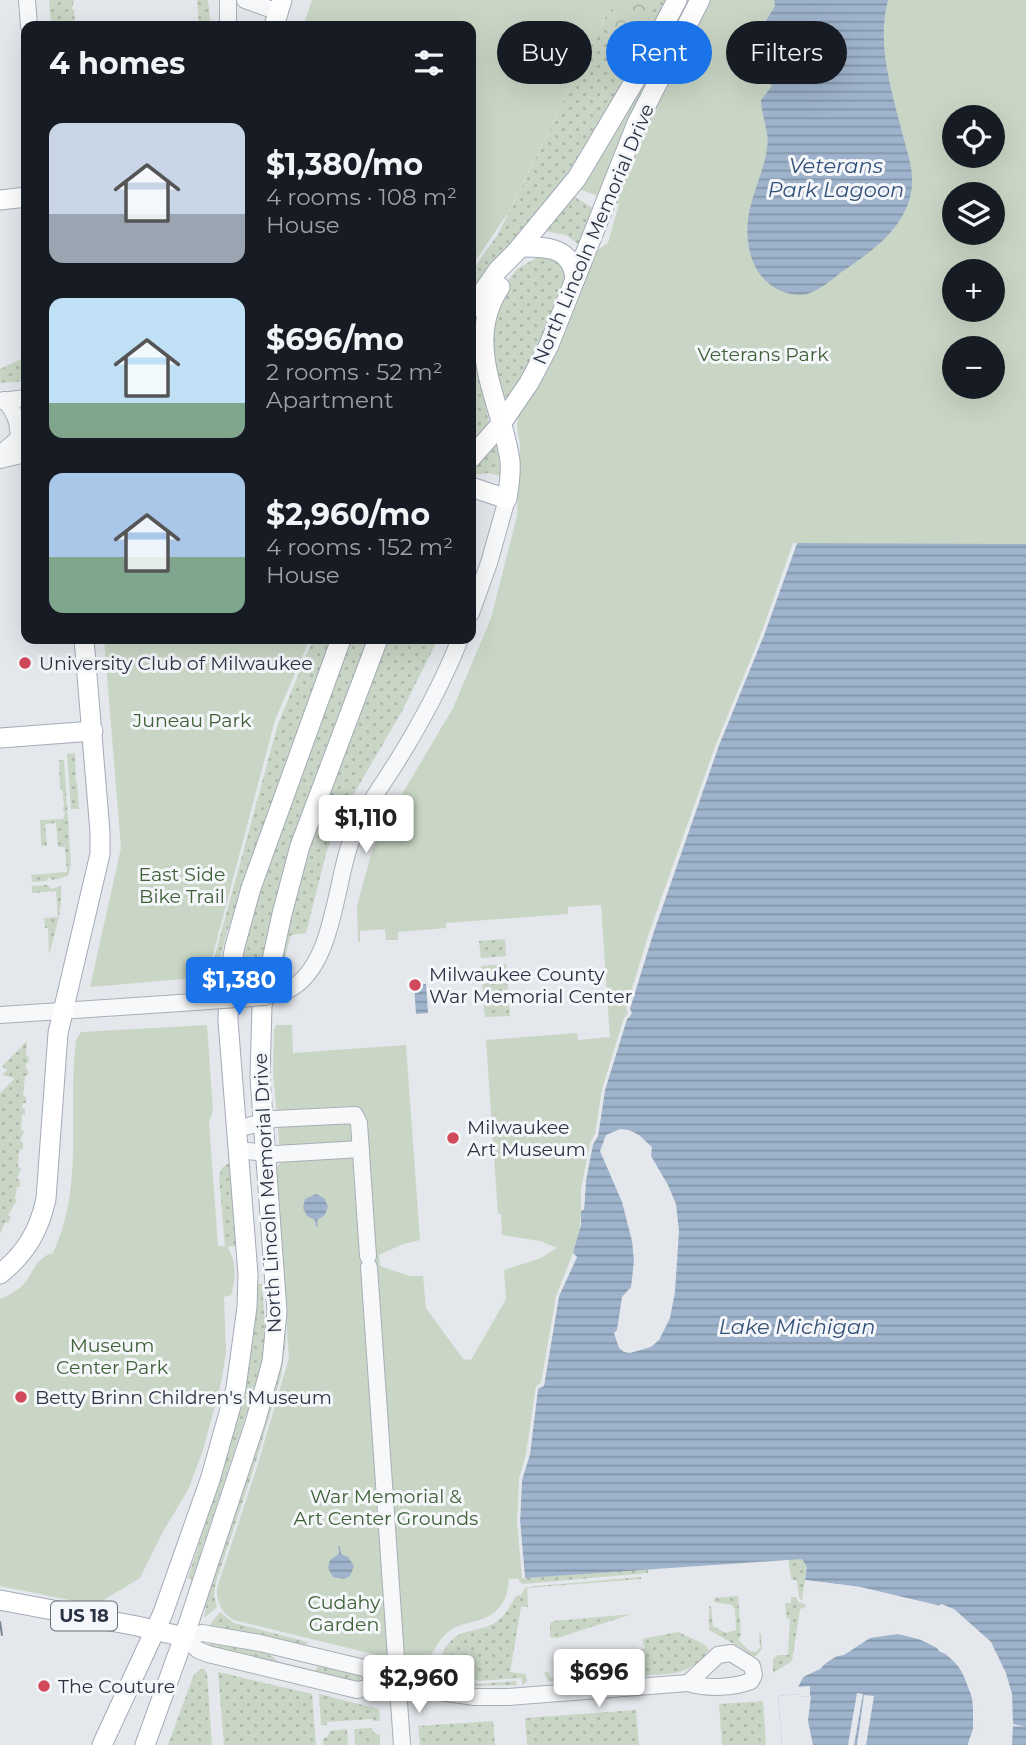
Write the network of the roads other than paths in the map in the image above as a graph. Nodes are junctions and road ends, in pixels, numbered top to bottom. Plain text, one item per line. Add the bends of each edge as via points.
1 (27, 0) edge
2 (228, 0) edge
3 (245, 0) edge
4 (677, 0) edge
5 (700, 0) edge
6 (278, 13) edge
7 (29, 21) edge
8 (228, 21) edge
9 (21, 198) edge
10 (0, 200) edge
11 (518, 250) junction
12 (575, 279) junction
13 (476, 302) edge
14 (21, 399) edge
15 (2, 401) edge
16 (501, 424) junction
17 (21, 434) edge
18 (21, 436) edge
19 (476, 452) edge
20 (0, 454) edge
21 (21, 455) edge
22 (0, 460) edge
23 (476, 489) edge
24 (507, 499) junction
25 (476, 599) edge
26 (84, 644) edge
27 (339, 644) edge
28 (376, 644) edge
29 (458, 644) edge
30 (93, 731) junction
31 (0, 738) edge
32 (63, 1010) junction
33 (0, 1015) edge
34 (263, 1122) junction
35 (237, 1129) junction
36 (361, 1149) junction
37 (238, 1150) junction
38 (265, 1153) junction
39 (0, 1274) edge
40 (0, 1600) edge
41 (156, 1630) junction
42 (184, 1637) junction
43 (297, 1652) junction
44 (291, 1674) junction
45 (688, 1683) dead end
46 (392, 1686) junction
47 (102, 1745) edge
48 (145, 1745) edge
49 (402, 1745) edge

1 - 7 street
2 - 8 street
3 - 6 street
4 - 11 main road, North Lincoln Memorial Drive via 578,178
5 - 12 main road, North Lincoln Memorial Drive via 637,123
9 - 10 main road
11 - 12 main road via 558,251 573,265
11 - 13 main road, North Lincoln Memorial Drive
11 - 16 main road via 489,304 483,333
12 - 16 main road, North Lincoln Memorial Drive via 549,345
14 - 15 street
15 - 17 street via 13,410
16 - 19 main road, North Lincoln Memorial Drive
16 - 24 main road via 510,463
18 - 20 street
21 - 22 street
23 - 24 main road
24 - 25 street
26 - 30 main road
27 - 35 main road, North Lincoln Memorial Drive via 234,946 227,996
28 - 34 main road, North Lincoln Memorial Drive via 300,846 279,927 262,1006
29 - 32 street, bridge via 414,734 354,834 324,942 305,979 265,997
30 - 31 main road
30 - 32 main road via 100,853
32 - 33 street
32 - 39 main road via 43,1216 31,1243
34 - 35 street
34 - 36 street via 355,1115
34 - 38 main road, North Lincoln Memorial Drive
35 - 37 main road, North Lincoln Memorial Drive
36 - 38 street
36 - 46 street
37 - 38 street
37 - 41 main road, North Lincoln Memorial Drive via 247,1266 240,1369 211,1480
38 - 42 main road, North Lincoln Memorial Drive via 277,1312 272,1362
40 - 41 main road, US 18
41 - 42 main road, US 18
41 - 47 main road, North Lincoln Memorial Drive
42 - 43 street via 202,1633
42 - 44 street via 208,1654
42 - 48 main road, North Lincoln Memorial Drive
43 - 44 street
43 - 46 street via 364,1668
44 - 46 street via 357,1690
45 - 46 street via 508,1697
46 - 49 street

